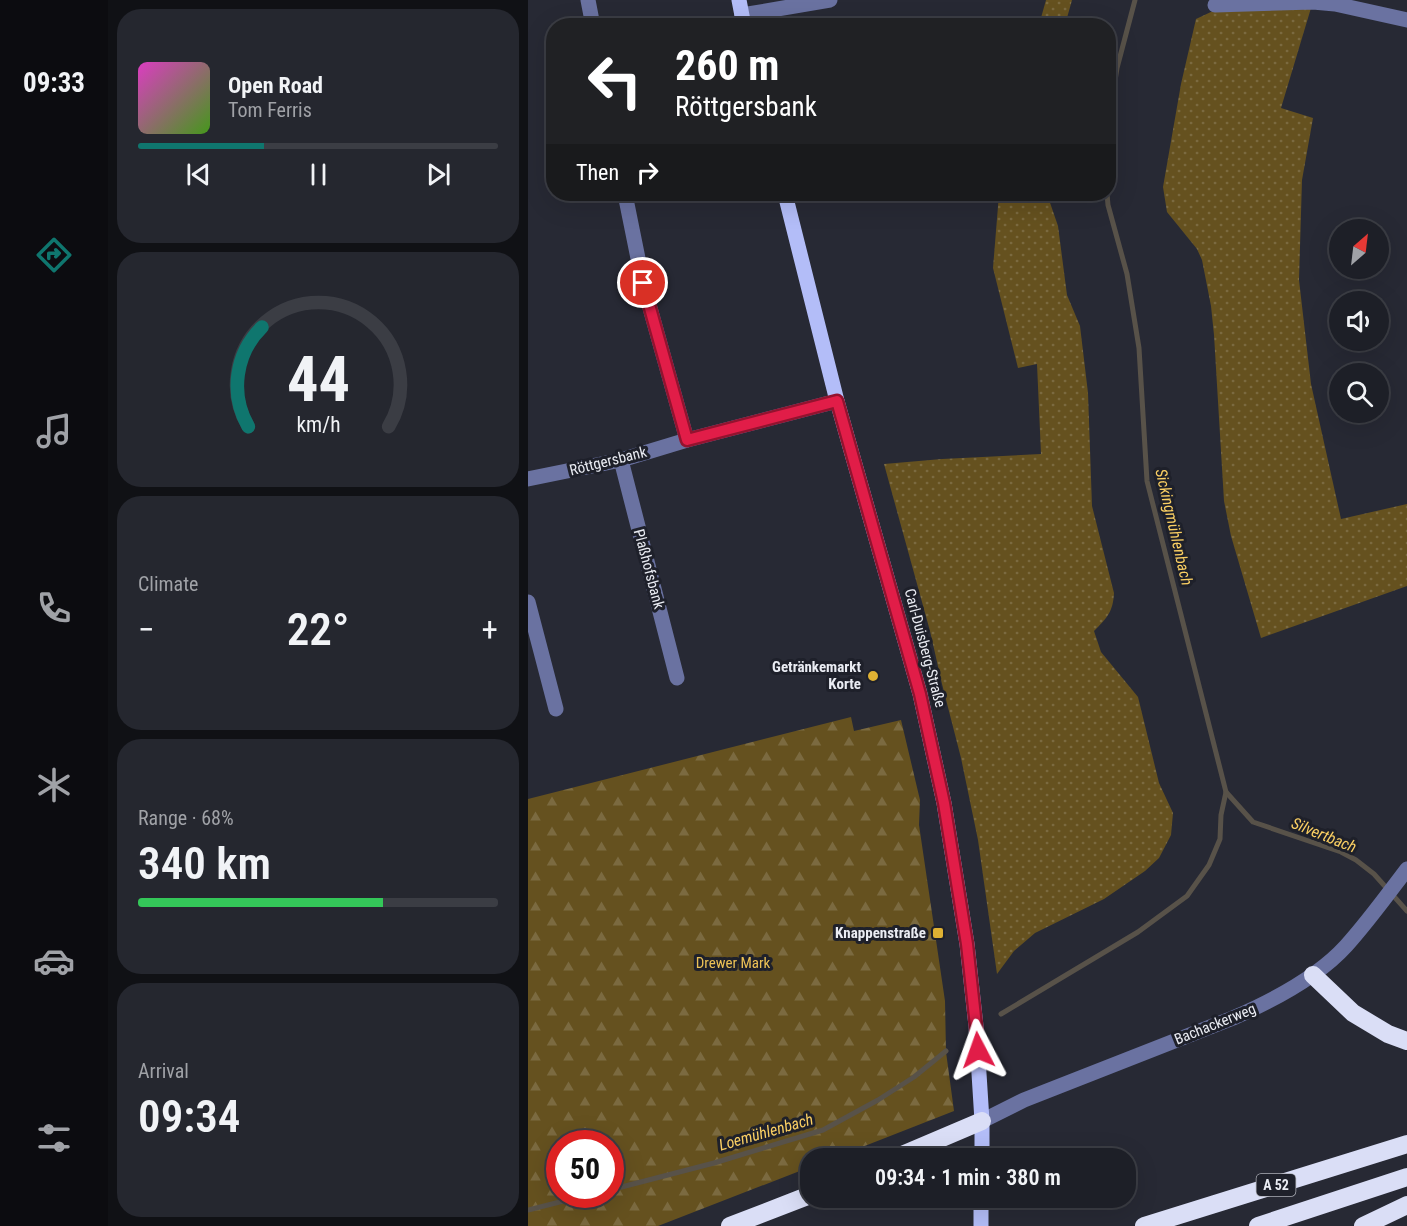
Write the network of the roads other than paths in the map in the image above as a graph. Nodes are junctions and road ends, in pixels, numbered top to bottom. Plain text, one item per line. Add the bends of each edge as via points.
1 (588, 0) edge
2 (830, 0) edge
3 (1334, 2) edge
4 (1215, 5) dead end
5 (742, 14) edge
6 (591, 18) edge
7 (1407, 20) edge
8 (626, 201) edge
9 (787, 201) edge
10 (837, 401) junction
11 (687, 440) junction
12 (621, 460) junction
13 (528, 479) edge
14 (528, 602) edge
15 (677, 678) dead end
16 (556, 709) dead end
17 (1406, 871) edge
18 (1313, 975) junction
19 (1407, 1041) edge
20 (982, 1121) junction
21 (1407, 1144) edge
22 (919, 1148) edge
23 (982, 1148) edge
24 (1407, 1178) edge
25 (800, 1199) edge
26 (1407, 1205) edge
27 (981, 1208) edge
28 (730, 1226) edge
29 (981, 1226) edge
30 (1144, 1226) edge
31 (1258, 1226) edge
32 (1363, 1226) edge

1 - 6 street
2 - 5 street
3 - 4 street
3 - 7 street
8 - 11 street via 643,283
9 - 10 main road, Carl-Duisberg-Straße
10 - 11 street, Röttgersbank
10 - 20 main road, Carl-Duisberg-Straße via 920,694 944,803 967,944
11 - 12 street, Röttgersbank
12 - 13 street, Röttgersbank
12 - 15 street, Plaßhofsbank
14 - 16 street
17 - 18 street, Bachackerweg via 1346,947
18 - 19 highway via 1353,1013
18 - 20 street, Bachackerweg via 1233,1018 1024,1100
20 - 22 highway
20 - 23 main road, Carl-Duisberg-Straße
21 - 30 highway, A 52
24 - 31 highway, A 52
25 - 28 highway
26 - 32 highway
27 - 29 main road

